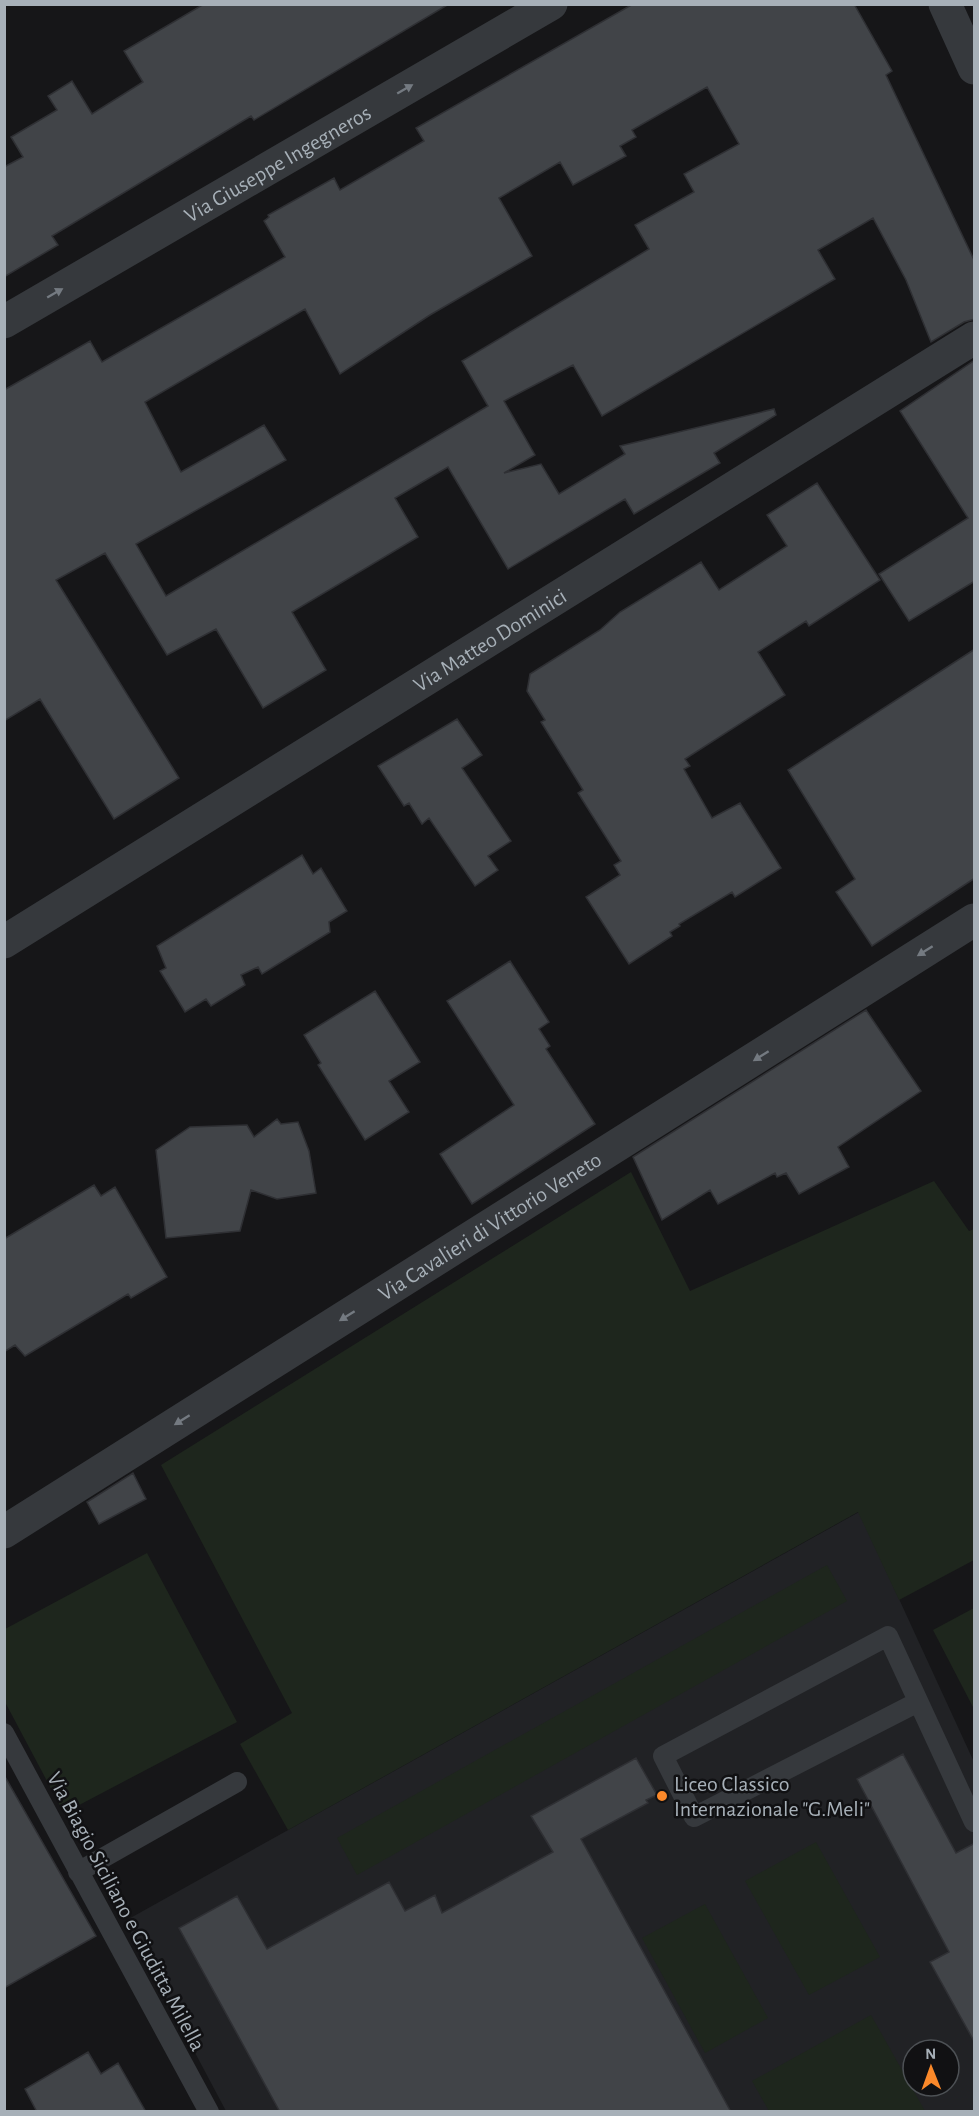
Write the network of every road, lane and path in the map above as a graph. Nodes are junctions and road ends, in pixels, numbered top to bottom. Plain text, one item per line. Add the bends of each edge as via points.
1 (551, 4) edge
2 (945, 4) edge
3 (974, 67) edge
4 (4, 322) edge
5 (975, 338) edge
6 (975, 920) edge
7 (4, 942) edge
8 (4, 1532) edge
9 (918, 1702) junction
10 (4, 1732) edge
11 (237, 1782) dead end
12 (975, 1822) edge
13 (78, 1872) junction
14 (209, 2112) edge

4 -> 1 street, Via Giuseppe Ingegneros
2 - 3 street
5 - 7 street, Via Matteo Dominici
6 -> 8 street, Via Cavalieri di Vittorio Veneto
9 - 9 lane via 888,1636 663,1756 694,1817
9 - 12 lane
10 - 13 lane, Via Biagio Siciliano e Giuditta Milella
11 - 13 lane
13 - 14 lane, Via Biagio Siciliano e Giuditta Milella

